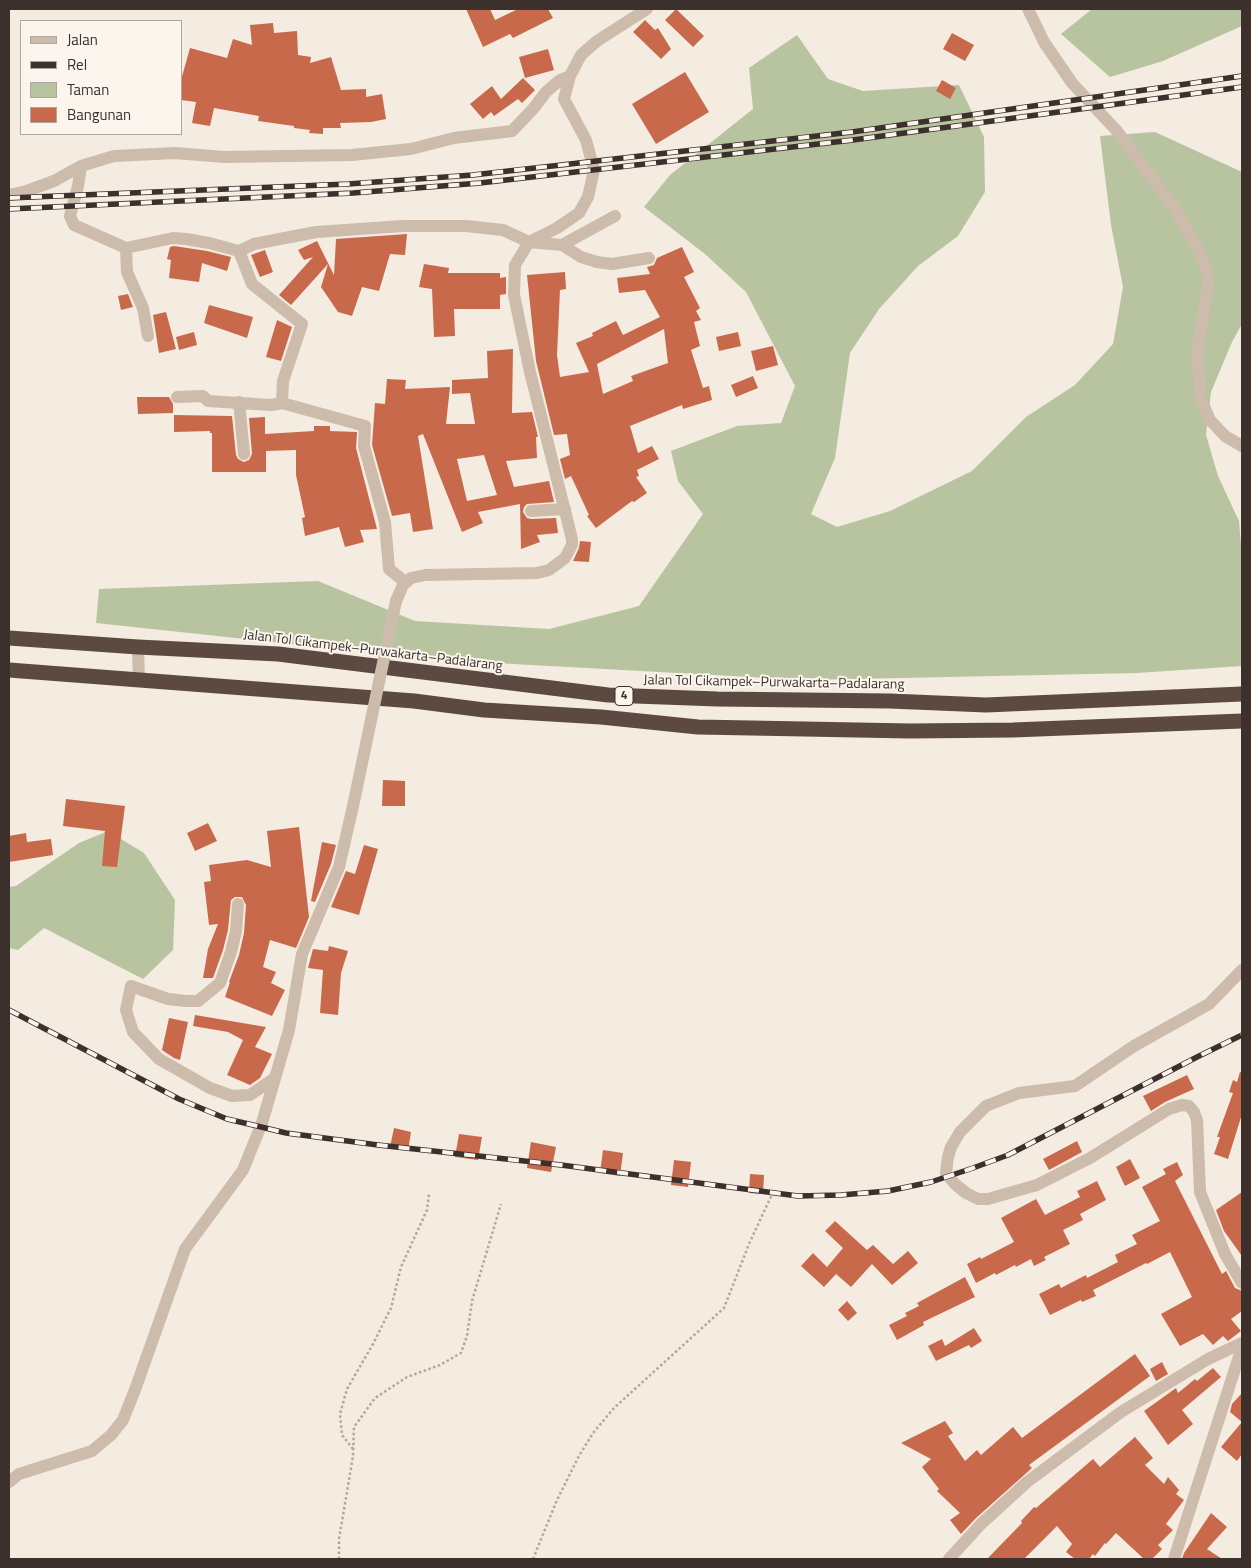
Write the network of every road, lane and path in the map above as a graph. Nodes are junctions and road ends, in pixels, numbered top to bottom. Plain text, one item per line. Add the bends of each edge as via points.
1 (647, 9) edge
2 (1028, 9) edge
3 (570, 76) junction
4 (81, 166) junction
5 (9, 195) edge
6 (615, 216) dead end
7 (529, 242) junction
8 (562, 245) junction
9 (126, 248) junction
10 (239, 251) junction
11 (650, 258) dead end
12 (148, 336) dead end
13 (177, 396) dead end
14 (239, 402) junction
15 (282, 403) junction
16 (1242, 446) edge
17 (244, 454) dead end
18 (565, 509) junction
19 (532, 511) dead end
20 (405, 582) junction
21 (9, 638) edge
22 (138, 647) junction
23 (9, 670) edge
24 (139, 681) junction
25 (1242, 694) edge
26 (1242, 720) edge
27 (238, 904) dead end
28 (1242, 970) edge
29 (275, 1078) junction
30 (773, 1192) dead end
31 (429, 1194) dead end
32 (501, 1204) dead end
33 (1242, 1283) edge
34 (1242, 1345) edge
35 (353, 1449) junction
36 (9, 1482) edge
37 (339, 1559) edge
38 (533, 1559) edge
39 (950, 1559) edge
40 (1174, 1559) edge

1 - 3 street via 597,41 581,55
2 - 16 street via 1044,42 1066,74 1117,131 1176,209 1200,252 1208,277 1197,354 1201,399 1210,420 1225,436
3 - 4 street via 546,92 512,131 454,138 411,149 352,155 224,157 175,153 114,156
3 - 7 street via 564,99 586,140 594,170 588,197 579,214
4 - 5 street via 54,181
4 - 9 street via 70,216 74,225
6 - 8 street
7 - 8 street
7 - 10 street via 503,230 466,226 402,226 316,232 254,244
7 - 18 street via 516,265 514,294
8 - 11 street via 597,262 612,264
9 - 10 street via 173,238
9 - 12 street via 127,272 144,308
10 - 15 street via 252,284 302,324 283,381
13 - 14 street via 204,396 208,401
14 - 15 street
14 - 17 street
15 - 20 street via 365,426 364,446 385,522 389,569
18 - 19 street
18 - 20 street via 572,545 565,558 548,570 523,574 425,575
20 - 29 street, bridge via 396,601 339,867 302,954
21 - 22 highway, Jalan Tol Cikampek–Purwakarta–Padalarang / 4
22 - 24 street
22 - 25 highway, Jalan Tol Cikampek–Purwakarta–Padalarang / 4 via 278,654 608,695 986,705
23 - 24 highway, 4
24 - 26 highway, 4 via 414,701 484,710 698,727 1013,730
27 - 29 street via 233,945 220,983 198,1001 186,1002 131,986 126,1010 133,1032 159,1059 210,1088 232,1096 250,1094
28 - 33 street via 1209,1004 1134,1046 1075,1086 1019,1093 986,1106 960,1132 951,1147 946,1173 966,1193 978,1199 988,1199 1037,1185 1090,1158 1169,1109 1189,1106 1196,1120 1200,1192 1225,1254
29 - 36 street via 262,1123 243,1170 185,1249 122,1420 111,1435 92,1451 19,1474
30 - 38 path via 724,1308 614,1408 593,1433 557,1500
31 - 35 path via 427,1210 401,1267 390,1308 347,1389 340,1414 342,1435
32 - 35 path via 472,1301 461,1353 407,1377 375,1398 354,1427
34 - 39 street via 1208,1359 1121,1412 1027,1482 981,1524
34 - 40 street
35 - 37 path via 339,1539

